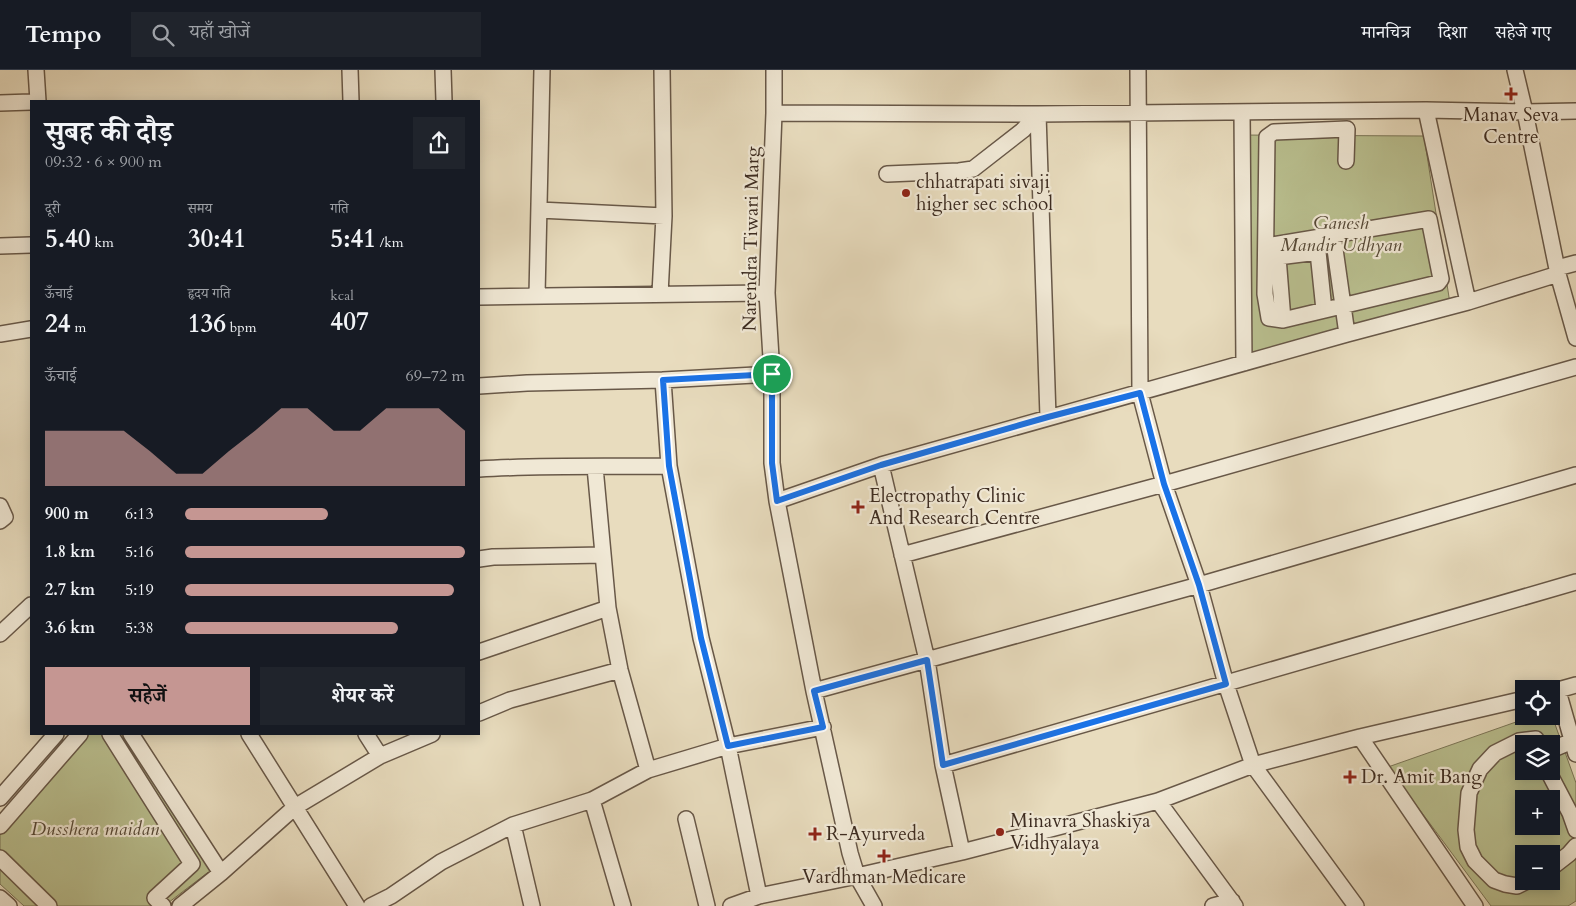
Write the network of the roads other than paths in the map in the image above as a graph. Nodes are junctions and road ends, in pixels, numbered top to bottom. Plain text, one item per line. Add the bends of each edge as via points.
1 (36, 70) edge
2 (350, 70) edge
3 (443, 70) edge
4 (542, 70) edge
5 (662, 70) edge
6 (774, 70) edge
7 (1138, 70) edge
8 (1515, 70) edge
9 (38, 100) edge
10 (352, 100) edge
11 (444, 100) edge
12 (30, 102) edge
13 (0, 103) edge
14 (1426, 110) junction
15 (1576, 111) edge
16 (1242, 112) junction
17 (1525, 112) junction
18 (774, 113) junction
19 (1138, 113) junction
20 (1038, 114) junction
21 (1346, 160) dead end
22 (887, 174) dead end
23 (539, 210) junction
24 (664, 216) junction
25 (1333, 235) junction
26 (30, 245) edge
27 (0, 246) edge
28 (1266, 246) junction
29 (1576, 264) edge
30 (1558, 271) junction
31 (767, 293) junction
32 (660, 294) junction
33 (536, 296) junction
34 (480, 297) edge
35 (1468, 302) junction
36 (1342, 306) junction
37 (1324, 310) junction
38 (1283, 320) junction
39 (30, 330) edge
40 (0, 334) edge
41 (1347, 334) junction
42 (1576, 338) edge
43 (1244, 363) junction
44 (1576, 367) edge
45 (772, 374) junction
46 (663, 380) junction
47 (480, 386) edge
48 (1140, 393) junction
49 (1048, 417) junction
50 (881, 465) junction
51 (669, 466) junction
52 (595, 467) junction
53 (480, 469) edge
54 (1576, 475) edge
55 (1164, 484) junction
56 (777, 501) junction
57 (0, 506) edge
58 (0, 521) edge
59 (603, 555) junction
60 (902, 555) junction
61 (480, 559) edge
62 (1576, 582) edge
63 (1199, 585) junction
64 (30, 606) edge
65 (608, 608) junction
66 (0, 634) edge
67 (480, 652) edge
68 (927, 660) junction
69 (620, 670) junction
70 (1226, 684) junction
71 (1576, 685) edge
72 (1560, 690) edge
73 (814, 691) junction
74 (1515, 701) edge
75 (1560, 706) edge
76 (480, 713) edge
77 (823, 727) junction
78 (55, 735) edge
79 (79, 735) edge
80 (111, 735) edge
81 (132, 735) edge
82 (250, 735) edge
83 (367, 735) edge
84 (430, 735) edge
85 (1360, 737) junction
86 (1515, 743) edge
87 (728, 746) junction
88 (1574, 747) edge
89 (1560, 749) edge
90 (380, 756) junction
91 (943, 765) junction
92 (1253, 766) junction
93 (648, 770) junction
94 (1553, 780) edge
95 (0, 798) edge
96 (592, 800) junction
97 (1158, 801) junction
98 (295, 807) junction
99 (686, 819) dead end
100 (513, 825) junction
101 (0, 826) edge
102 (1576, 830) edge
103 (1576, 846) edge
104 (962, 852) junction
105 (0, 858) edge
106 (1560, 861) edge
107 (221, 873) junction
108 (857, 876) junction
109 (1515, 886) edge
110 (759, 896) junction
111 (0, 898) edge
112 (155, 903) edge
113 (1233, 904) edge
114 (735, 905) edge
115 (9, 906) edge
116 (49, 906) edge
117 (180, 906) edge
118 (358, 906) edge
119 (371, 906) edge
120 (532, 906) edge
121 (623, 906) edge
122 (707, 906) edge
123 (874, 906) edge
124 (1213, 906) edge
125 (1356, 906) edge
126 (1475, 906) edge

1 - 9 street
2 - 10 street
3 - 11 street
4 - 23 street
5 - 24 street
6 - 18 street, Narendra Tiwari Marg
7 - 19 street
8 - 17 street
12 - 13 street
14 - 16 street
14 - 17 street
14 - 35 street
15 - 17 street
16 - 19 street
16 - 43 street
17 - 30 street
18 - 20 street
18 - 31 street, Narendra Tiwari Marg
19 - 20 street
19 - 48 street
20 - 22 street via 1023,130 974,168 959,172
20 - 49 street
21 - 28 street via 1347,129 1274,132 1267,137
23 - 24 street
23 - 33 street
24 - 32 street
25 - 28 street
25 - 36 street
25 - 36 street via 1429,219 1441,279 1438,283
26 - 27 street
28 - 38 street via 1265,294 1269,318
29 - 30 street
30 - 35 street
30 - 42 street
31 - 32 street
31 - 45 street, Narendra Tiwari Marg
32 - 33 street
33 - 34 street
35 - 41 street
36 - 37 street
36 - 41 street
37 - 38 street
37 - 38 street via 1318,252 1278,257
39 - 40 street
41 - 43 street
43 - 48 street
44 - 55 street
45 - 46 street
45 - 56 street, Narendra Tiwari Marg via 772,463
46 - 47 street
46 - 51 street
48 - 49 street
48 - 55 street
49 - 50 street
50 - 56 street
50 - 60 street
51 - 52 street
51 - 87 street via 701,638
52 - 53 street
52 - 59 street
54 - 63 street
55 - 60 street
55 - 63 street
56 - 73 street, Narendra Tiwari Marg
57 - 58 street via 5,516
59 - 61 street
59 - 65 street
60 - 68 street
62 - 70 street
63 - 68 street
63 - 70 street
64 - 66 street
65 - 67 street
65 - 69 street
68 - 73 street
68 - 91 street
69 - 76 street via 510,700
69 - 93 street
70 - 91 street
70 - 92 street
71 - 72 street
73 - 77 street, Narendra Tiwari Marg
74 - 85 street
75 - 88 street
77 - 87 street
77 - 108 street, Narendra Tiwari Marg
78 - 95 street
79 - 101 street
80 - 112 street via 192,864
81 - 107 street
82 - 98 street
83 - 90 street
84 - 90 street
85 - 92 street
85 - 126 street
86 - 109 street via 1495,753 1480,769 1468,793 1466,830 1468,847 1475,861 1494,880
87 - 93 street
87 - 110 street
88 - 89 street
90 - 98 street
91 - 104 street
92 - 97 street
92 - 125 street
93 - 96 street
94 - 102 street
96 - 100 street
96 - 121 street
97 - 104 street
97 - 113 street
98 - 107 street
98 - 118 street
99 - 122 street
100 - 119 street via 441,862
100 - 120 street
103 - 106 street
104 - 108 street
105 - 116 street
107 - 117 street
108 - 110 street
108 - 123 street, Narendra Tiwari Marg
110 - 114 street
111 - 115 street
113 - 124 street

